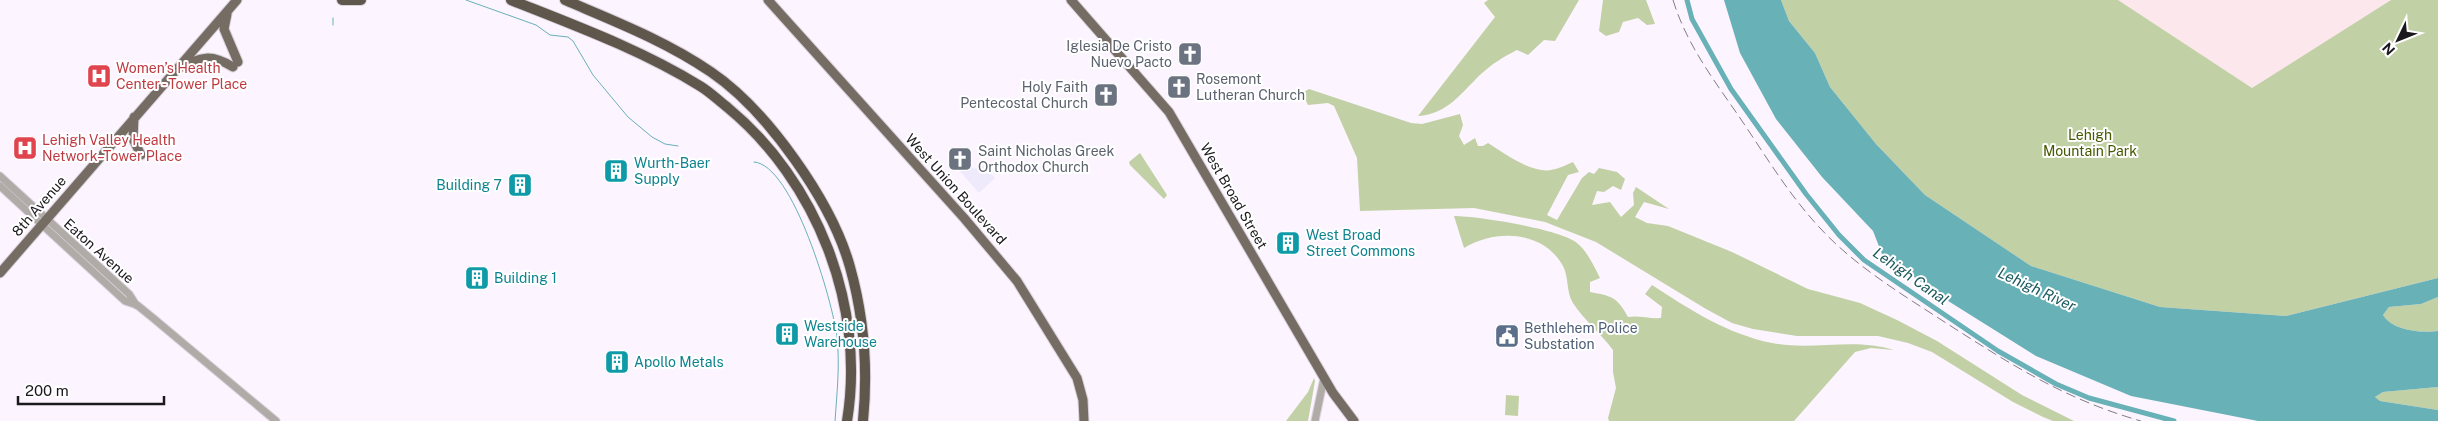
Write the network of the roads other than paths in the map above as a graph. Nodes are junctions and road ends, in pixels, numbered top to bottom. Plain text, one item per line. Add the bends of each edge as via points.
1 (237, 0) edge
2 (342, 0) edge
3 (361, 0) edge
4 (511, 0) edge
5 (565, 0) edge
6 (570, 0) edge
7 (768, 0) edge
8 (1071, 0) edge
9 (229, 9) junction
10 (588, 10) junction
11 (174, 71) junction
12 (134, 118) junction
13 (141, 155) dead end
14 (0, 176) edge
15 (0, 186) edge
16 (44, 223) junction
17 (0, 273) edge
18 (1324, 378) junction
19 (276, 421) edge
20 (847, 421) edge
21 (863, 421) edge
22 (1084, 421) edge
23 (1315, 421) edge
24 (1354, 421) edge

1 - 9 main road, 8th Avenue
2 - 3 highway
4 - 20 highway via 652,60 701,86 743,120 774,153 802,194 837,273 847,318 851,364
5 - 10 highway
6 - 10 highway
7 - 22 main road, West Union Boulevard via 1017,281 1076,378 1083,400
8 - 18 main road, West Broad Street via 1170,112
9 - 11 main road, 8th Avenue
9 - 11 main road via 224,29 236,65 209,57
10 - 21 highway via 669,47 712,73 779,137 813,186 850,266 854,283 864,341 866,389
11 - 12 main road, 8th Avenue
12 - 13 main road via 133,139
12 - 16 main road, 8th Avenue
14 - 16 street, Eaton Avenue
15 - 16 street, Eaton Avenue
16 - 17 main road, 8th Avenue
16 - 19 street, Eaton Avenue
18 - 23 street
18 - 24 main road, West Broad Street

